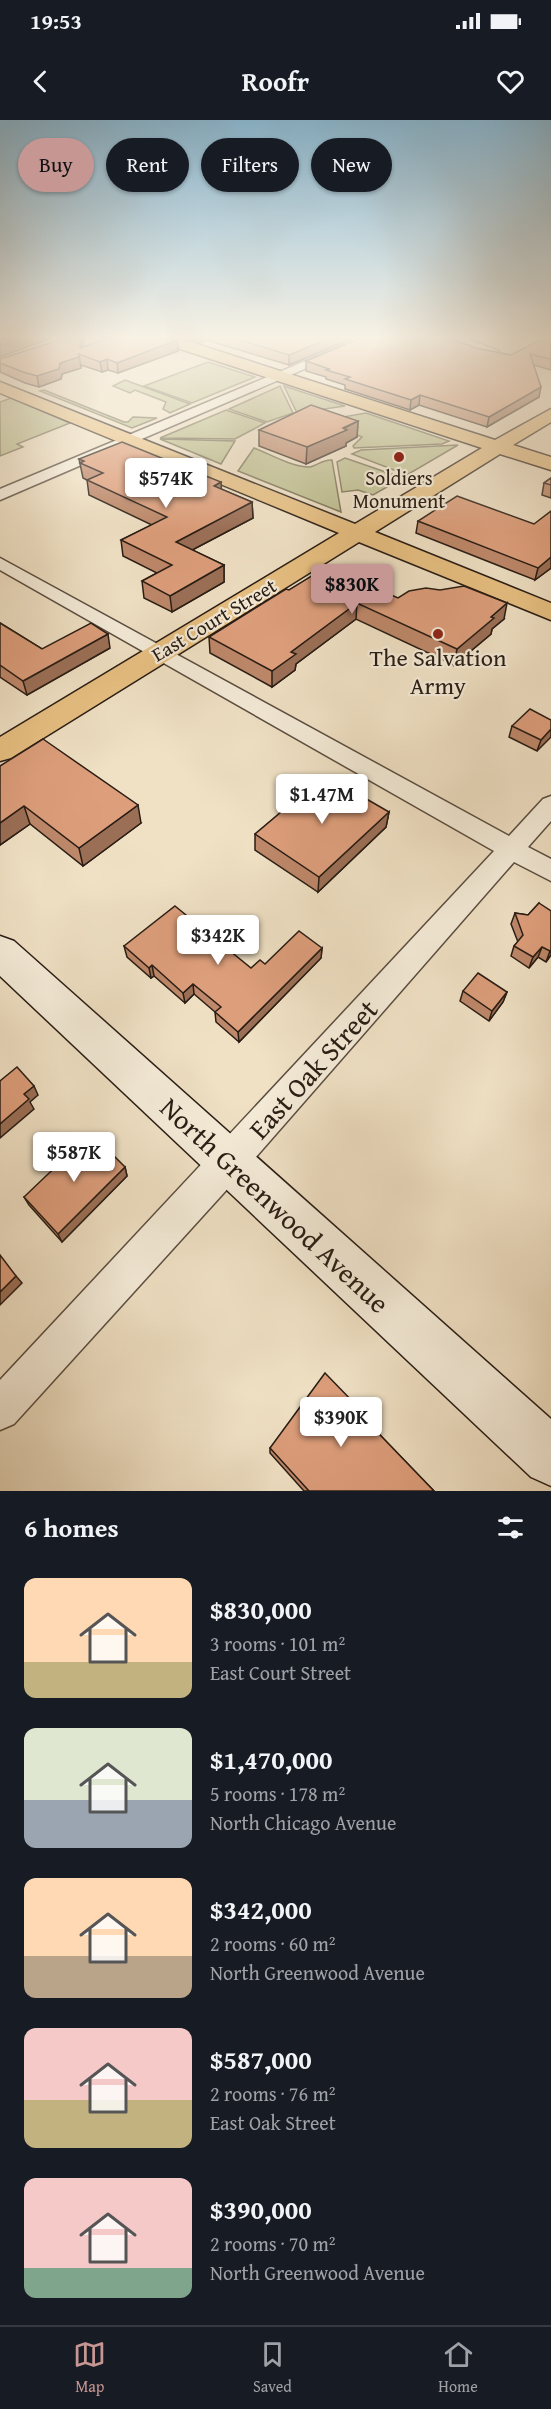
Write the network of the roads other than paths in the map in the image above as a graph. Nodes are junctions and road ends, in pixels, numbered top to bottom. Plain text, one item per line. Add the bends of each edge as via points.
1 (39, 403) edge
2 (218, 403) edge
3 (361, 403) edge
4 (551, 414) edge
5 (130, 440) junction
6 (498, 447) junction
7 (551, 464) edge
8 (0, 495) edge
9 (357, 533) junction
10 (0, 563) edge
11 (551, 612) edge
12 (159, 654) junction
13 (0, 751) edge
14 (551, 805) edge
15 (512, 848) junction
16 (551, 871) edge
17 (0, 952) edge
18 (229, 1162) junction
19 (0, 1410) edge
20 (551, 1457) edge

1 - 5 main road
2 - 5 street
3 - 6 main road
4 - 6 main road, East Court Street
5 - 8 street
5 - 9 main road
6 - 7 main road
6 - 9 main road, East Court Street
9 - 11 main road
9 - 12 main road, East Court Street
10 - 12 street
12 - 13 main road, East Court Street
12 - 15 street
14 - 15 street, East Oak Street
15 - 16 street
15 - 18 street, East Oak Street
17 - 18 street, North Greenwood Avenue
18 - 19 street, East Oak Street
18 - 20 street, North Greenwood Avenue

